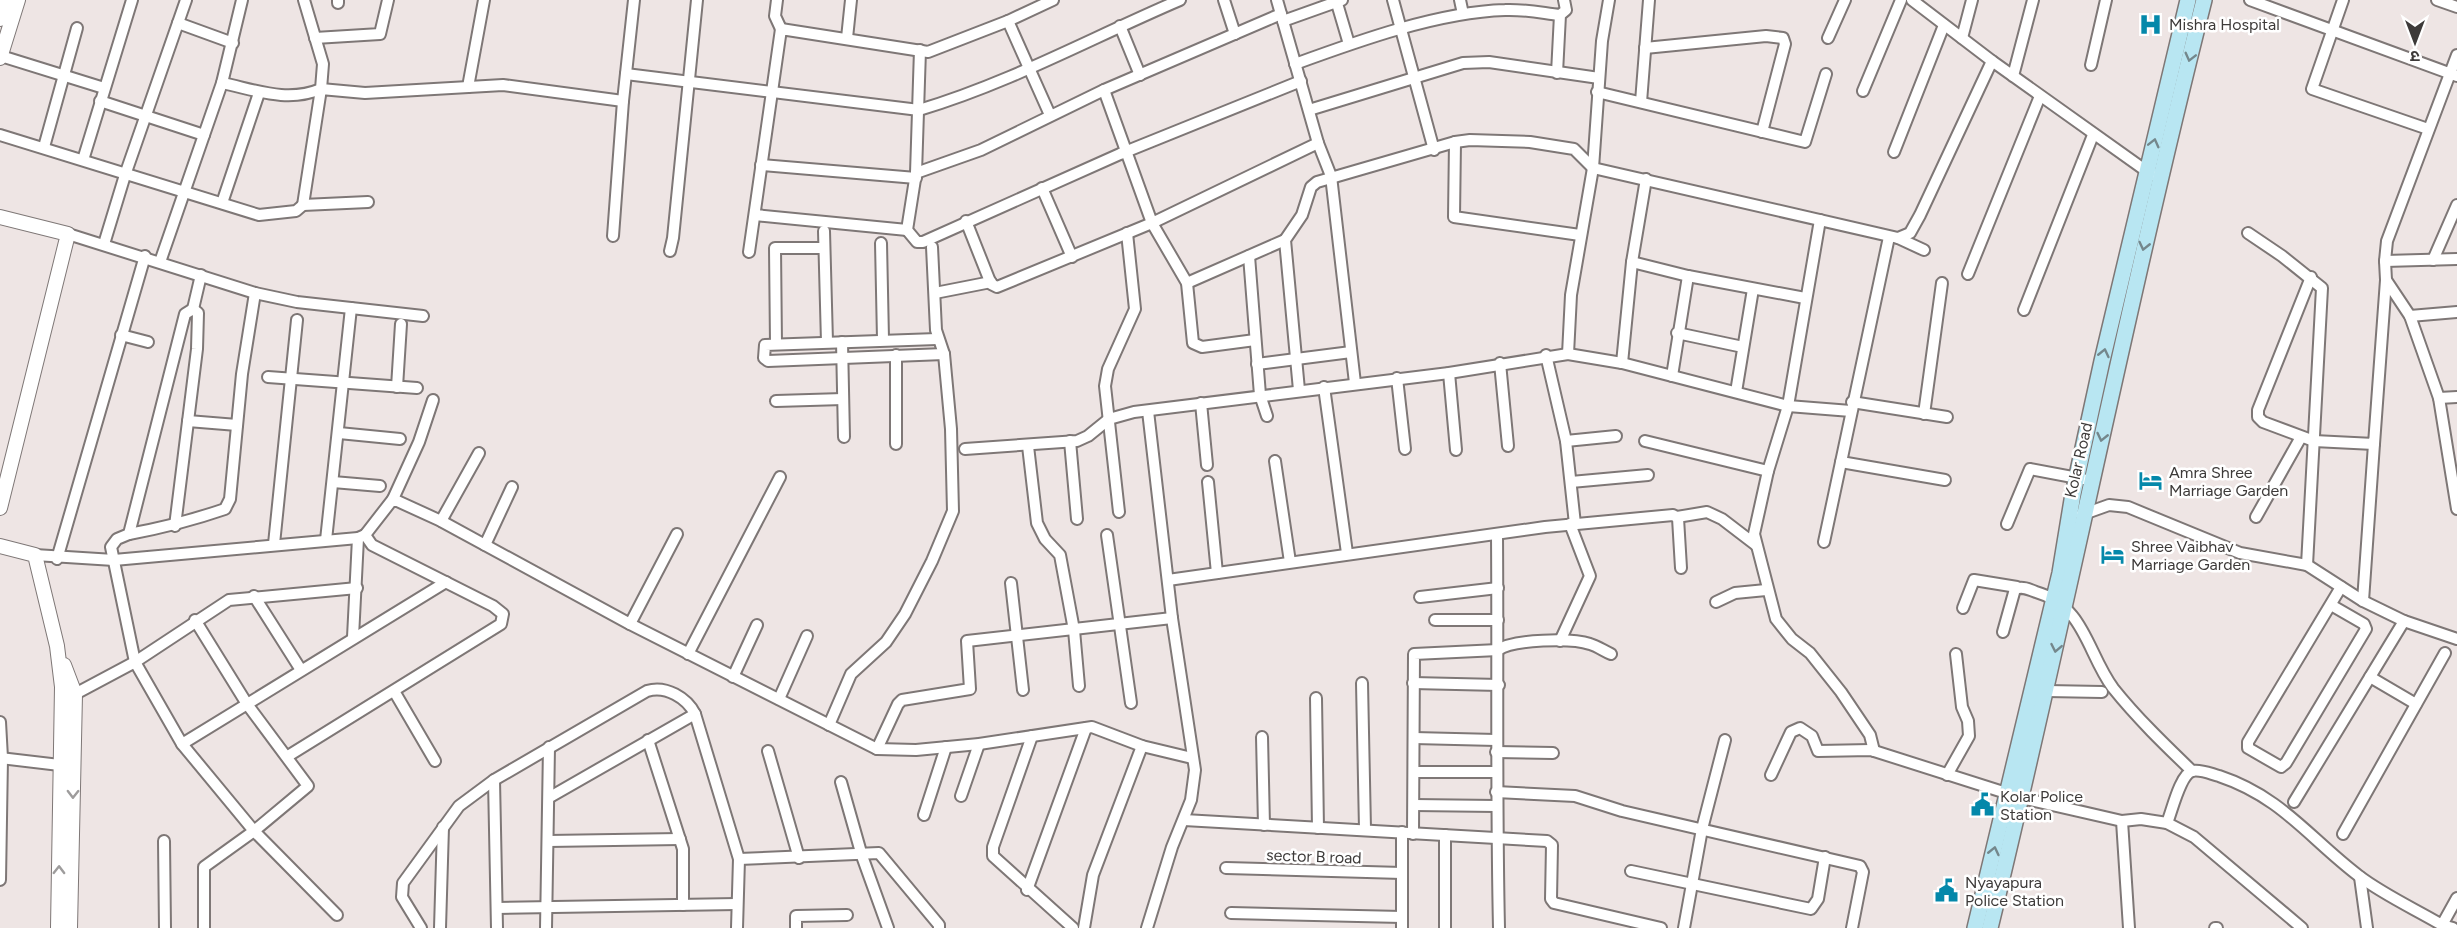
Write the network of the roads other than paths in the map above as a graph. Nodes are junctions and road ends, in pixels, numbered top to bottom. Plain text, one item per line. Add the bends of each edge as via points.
1 (6, 0) edge
2 (18, 0) edge
3 (132, 0) edge
4 (186, 0) edge
5 (242, 0) edge
6 (304, 0) edge
7 (388, 0) edge
8 (484, 0) edge
9 (634, 0) edge
10 (697, 0) edge
11 (777, 0) edge
12 (851, 0) edge
13 (1053, 0) edge
14 (1180, 0) edge
15 (1224, 0) edge
16 (1277, 0) edge
17 (1393, 0) edge
18 (1460, 0) edge
19 (1564, 0) edge
20 (1609, 0) edge
21 (1648, 0) edge
22 (1845, 0) edge
23 (1901, 0) edge
24 (1913, 0) edge
25 (1972, 0) edge
26 (2033, 0) edge
27 (2106, 0) edge
28 (2188, 0) edge
29 (2204, 0) edge
30 (2250, 0) edge
31 (2343, 0) edge
32 (2437, 0) edge
33 (1338, 1) edge
34 (2457, 8) edge
35 (1463, 14) junction
36 (1560, 15) junction
37 (1282, 18) junction
38 (0, 19) edge
39 (1008, 21) junction
40 (178, 23) junction
41 (1944, 25) junction
42 (1120, 26) junction
43 (77, 28) dead end
44 (781, 30) junction
45 (1401, 30) junction
46 (2331, 30) junction
47 (1235, 34) junction
48 (315, 38) junction
49 (847, 38) junction
50 (1828, 38) dead end
51 (1962, 38) junction
52 (233, 43) junction
53 (1349, 44) junction
54 (1645, 48) junction
55 (920, 50) junction
56 (2457, 55) edge
57 (0, 57) edge
58 (1992, 61) junction
59 (1295, 64) junction
60 (2091, 65) dead end
61 (1029, 69) junction
62 (1557, 73) junction
63 (64, 74) junction
64 (626, 74) junction
65 (1826, 74) dead end
66 (2454, 74) edge
67 (1140, 75) junction
68 (2013, 76) junction
69 (1412, 77) junction
70 (1599, 78) junction
71 (1301, 81) junction
72 (222, 82) junction
73 (688, 82) junction
74 (468, 87) junction
75 (104, 88) junction
76 (321, 89) junction
77 (1104, 90) junction
78 (1863, 91) dead end
79 (773, 92) junction
80 (1597, 92) junction
81 (259, 93) junction
82 (2040, 96) junction
83 (100, 101) junction
84 (623, 101) junction
85 (1641, 102) junction
86 (919, 110) junction
87 (1309, 110) junction
88 (1050, 115) junction
89 (147, 116) junction
90 (2427, 129) junction
91 (1762, 132) junction
92 (0, 135) edge
93 (204, 135) junction
94 (2093, 135) junction
95 (1455, 142) junction
96 (1318, 143) junction
97 (44, 147) junction
98 (1434, 150) junction
99 (1126, 152) junction
100 (1894, 152) dead end
101 (82, 160) junction
102 (762, 165) junction
103 (1593, 168) junction
104 (125, 175) junction
105 (916, 176) junction
106 (1331, 176) junction
107 (2153, 176) junction
108 (1646, 179) junction
109 (1042, 188) junction
110 (184, 193) junction
111 (368, 202) dead end
112 (222, 203) junction
113 (303, 204) junction
114 (2457, 205) edge
115 (755, 215) junction
116 (0, 217) edge
117 (1820, 220) junction
118 (966, 221) junction
119 (1152, 223) junction
120 (907, 230) junction
121 (824, 231) dead end
122 (1127, 233) junction
123 (68, 234) junction
124 (2248, 234) dead end
125 (1580, 235) junction
126 (613, 236) dead end
127 (1894, 237) junction
128 (1285, 240) junction
129 (881, 243) dead end
130 (104, 244) junction
131 (932, 247) dead end
132 (824, 248) junction
133 (1924, 250) dead end
134 (670, 251) dead end
135 (749, 252) dead end
136 (145, 256) junction
137 (1249, 256) junction
138 (1072, 257) junction
139 (2457, 259) edge
140 (2433, 260) junction
141 (2385, 261) junction
142 (160, 262) junction
143 (1632, 262) junction
144 (1968, 274) dead end
145 (201, 275) junction
146 (1688, 276) junction
147 (2311, 277) junction
148 (2386, 280) junction
149 (991, 282) junction
150 (1187, 283) junction
151 (1942, 283) dead end
152 (1753, 289) junction
153 (255, 293) junction
154 (935, 293) junction
155 (1805, 298) junction
156 (351, 308) junction
157 (193, 309) junction
158 (2024, 310) dead end
159 (2457, 312) edge
160 (423, 316) dead end
161 (2410, 316) junction
162 (297, 320) dead end
163 (401, 324) dead end
164 (1677, 333) junction
165 (121, 335) junction
166 (883, 339) junction
167 (938, 339) junction
168 (1255, 340) junction
169 (148, 342) dead end
170 (827, 342) junction
171 (842, 342) junction
172 (776, 344) junction
173 (1743, 346) junction
174 (1352, 352) junction
175 (944, 354) junction
176 (1568, 354) junction
177 (896, 355) junction
178 (1546, 356) junction
179 (842, 358) junction
180 (1296, 358) junction
181 (1500, 363) junction
182 (1622, 363) junction
183 (1257, 364) junction
184 (1449, 373) junction
185 (1672, 375) junction
186 (268, 377) dead end
187 (1397, 378) junction
188 (292, 379) junction
189 (344, 383) junction
190 (1355, 383) junction
191 (397, 387) junction
192 (1324, 387) junction
193 (417, 388) dead end
194 (1299, 390) junction
195 (1736, 392) junction
196 (1260, 395) junction
197 (2457, 397) edge
198 (2439, 398) junction
199 (843, 399) junction
200 (434, 400) dead end
201 (776, 401) dead end
202 (1201, 403) junction
203 (1788, 406) junction
204 (1852, 407) junction
205 (1148, 411) junction
206 (1923, 414) junction
207 (1267, 416) dead end
208 (1947, 417) dead end
209 (1109, 419) junction
210 (188, 421) junction
211 (237, 425) junction
212 (339, 433) junction
213 (844, 436) dead end
214 (1616, 436) dead end
215 (2301, 438) junction
216 (400, 439) dead end
217 (1070, 441) junction
218 (1566, 441) junction
219 (1645, 441) dead end
220 (2314, 441) junction
221 (897, 444) dead end
222 (2374, 444) junction
223 (1028, 446) junction
224 (1508, 446) dead end
225 (965, 449) dead end
226 (1405, 449) dead end
227 (1456, 450) dead end
228 (479, 453) dead end
229 (1275, 461) dead end
230 (1841, 462) junction
231 (1207, 465) dead end
232 (1768, 471) junction
233 (1648, 475) dead end
234 (780, 477) dead end
235 (2084, 479) junction
236 (1945, 480) dead end
237 (333, 482) junction
238 (1208, 482) dead end
239 (1570, 482) junction
240 (380, 486) dead end
241 (512, 487) dead end
242 (393, 499) junction
243 (0, 508) edge
244 (2457, 509) edge
245 (1119, 512) dead end
246 (2077, 516) junction
247 (1677, 517) junction
248 (2256, 517) dead end
249 (1077, 519) dead end
250 (441, 521) junction
251 (1573, 524) junction
252 (2007, 524) dead end
253 (175, 526) junction
254 (129, 534) junction
255 (676, 534) dead end
256 (1107, 535) dead end
257 (1497, 535) junction
258 (362, 537) junction
259 (326, 540) junction
260 (1824, 542) dead end
261 (274, 544) junction
262 (485, 545) junction
263 (1756, 545) junction
264 (0, 546) edge
265 (1347, 554) junction
266 (35, 555) junction
267 (57, 559) junction
268 (114, 560) junction
269 (1290, 562) junction
270 (2307, 565) junction
271 (1682, 568) dead end
272 (1217, 573) junction
273 (1168, 580) junction
274 (446, 582) junction
275 (1011, 583) dead end
276 (2017, 587) junction
277 (2341, 587) junction
278 (357, 588) junction
279 (1498, 588) junction
280 (1766, 590) junction
281 (254, 596) junction
282 (1420, 597) dead end
283 (2363, 601) junction
284 (1716, 602) dead end
285 (2059, 602) junction
286 (2331, 605) junction
287 (1963, 608) dead end
288 (1172, 618) junction
289 (195, 620) junction
290 (1435, 620) dead end
291 (1498, 620) junction
292 (2404, 621) junction
293 (1119, 623) junction
294 (630, 624) junction
295 (758, 625) dead end
296 (1074, 630) junction
297 (2003, 632) dead end
298 (807, 636) dead end
299 (1017, 636) junction
300 (353, 637) junction
301 (2457, 639) edge
302 (1560, 641) junction
303 (1498, 650) junction
304 (2445, 653) dead end
305 (688, 654) junction
306 (1611, 654) dead end
307 (1956, 654) dead end
308 (59, 655) junction
309 (135, 662) junction
310 (301, 670) junction
311 (733, 677) junction
312 (2370, 677) junction
313 (1362, 682) dead end
314 (1413, 683) junction
315 (1499, 685) junction
316 (1079, 686) dead end
317 (1023, 690) dead end
318 (393, 691) junction
319 (2047, 691) junction
320 (2102, 692) dead end
321 (75, 694) junction
322 (1316, 698) dead end
323 (779, 699) junction
324 (1131, 703) dead end
325 (247, 704) junction
326 (2416, 704) junction
327 (68, 714) junction
328 (695, 714) junction
329 (0, 722) edge
330 (829, 725) junction
331 (1086, 728) junction
332 (1032, 736) junction
333 (1262, 737) dead end
334 (1414, 738) junction
335 (1725, 740) dead end
336 (648, 741) junction
337 (182, 744) junction
338 (979, 744) junction
339 (1142, 746) junction
340 (1496, 746) junction
341 (549, 747) junction
342 (946, 747) junction
343 (877, 749) junction
344 (768, 751) dead end
345 (1874, 751) junction
346 (1553, 753) dead end
347 (288, 756) junction
348 (1, 758) edge
349 (1192, 758) junction
350 (435, 760) dead end
351 (67, 766) junction
352 (2192, 771) junction
353 (1414, 772) junction
354 (1496, 772) junction
355 (1771, 775) dead end
356 (1947, 775) junction
357 (495, 780) junction
358 (841, 782) dead end
359 (1496, 792) junction
360 (2015, 795) junction
361 (961, 796) dead end
362 (550, 797) junction
363 (2294, 802) dead end
364 (1414, 805) junction
365 (1496, 806) junction
366 (924, 815) dead end
367 (1, 820) edge
368 (1184, 820) junction
369 (2122, 820) junction
370 (2167, 824) junction
371 (1264, 825) junction
372 (443, 827) junction
373 (1318, 828) junction
374 (1365, 829) junction
375 (1702, 829) junction
376 (254, 831) junction
377 (1408, 833) junction
378 (2343, 834) dead end
379 (1445, 835) junction
380 (680, 839) junction
381 (1497, 840) junction
382 (164, 841) dead end
383 (548, 842) junction
384 (862, 855) junction
385 (1825, 857) junction
386 (799, 858) junction
387 (739, 859) junction
388 (1226, 868) dead end
389 (1631, 871) dead end
390 (1402, 873) junction
391 (2360, 877) junction
392 (0, 880) edge
393 (1692, 885) junction
394 (1027, 890) junction
395 (2457, 898) edge
396 (737, 904) junction
397 (546, 905) junction
398 (683, 905) junction
399 (497, 908) junction
400 (1231, 913) dead end
401 (337, 915) dead end
402 (847, 915) dead end
403 (1402, 922) edge
404 (1984, 922) edge
405 (2448, 927) edge
406 (58, 928) edge
407 (70, 928) edge
408 (165, 928) edge
409 (204, 928) edge
410 (421, 928) edge
411 (440, 928) edge
412 (497, 928) edge
413 (546, 928) edge
414 (737, 928) edge
415 (796, 928) edge
416 (888, 928) edge
417 (939, 928) edge
418 (1073, 928) edge
419 (1084, 928) edge
420 (1147, 928) edge
421 (1445, 928) edge
422 (1499, 928) edge
423 (1661, 928) edge
424 (1684, 928) edge
425 (1852, 928) edge
426 (2128, 928) edge
427 (2302, 928) edge
428 (2367, 928) edge

1 - 38 street
2 - 57 street
3 - 75 street
4 - 40 street
5 - 52 street
6 - 48 street
7 - 48 street via 380,34
8 - 74 street
9 - 64 street
10 - 73 street
11 - 44 street via 776,23
12 - 49 street
13 - 39 street
14 - 42 street
15 - 47 street
16 - 37 street
17 - 45 street
18 - 35 street
19 - 36 street via 1566,10
20 - 70 street
21 - 54 street
22 - 50 street
23 - 78 street
24 - 41 street
25 - 51 street
26 - 68 street
27 - 60 street
107 -> 28 main road, Kolar Road
29 -> 107 main road, Kolar Road
30 - 46 street
31 - 46 street
32 - 34 street
33 - 37 street
33 - 53 street
35 - 36 street via 1506,10
35 - 45 street
36 - 62 street
37 - 47 street
37 - 59 street
39 - 55 street via 932,51
39 - 61 street
40 - 52 street
40 - 89 street
41 - 51 street
41 - 100 street
42 - 61 street
42 - 67 street
43 - 63 street
44 - 49 street
44 - 79 street
45 - 53 street
45 - 69 street
46 - 66 street
46 - 90 street via 2312,89
47 - 67 street
48 - 76 street via 323,64
49 - 55 street
51 - 58 street
52 - 72 street
53 - 59 street
54 - 85 street
54 - 91 street via 1766,36 1783,38 1785,44
55 - 86 street
56 - 66 street
57 - 63 street
58 - 68 street
58 - 127 street via 1920,214 1911,230
59 - 71 street
61 - 86 street
61 - 88 street
62 - 69 street via 1489,62 1462,63
62 - 70 street
63 - 75 street
63 - 97 street
64 - 73 street
64 - 84 street
65 - 91 street via 1805,142
66 - 90 street
67 - 77 street
68 - 82 street
69 - 87 street
69 - 98 street
70 - 80 street
71 - 87 street
71 - 99 street
72 - 81 street
72 - 93 street
73 - 79 street
73 - 134 street
74 - 76 street via 365,93
74 - 84 street via 503,85
75 - 83 street
76 - 81 street via 281,96
76 - 113 street
77 - 88 street
77 - 99 street
79 - 86 street
79 - 102 street
80 - 85 street
80 - 103 street
81 - 112 street
82 - 94 street
82 - 144 street
83 - 89 street
83 - 101 street
84 - 126 street
85 - 91 street
86 - 105 street
87 - 96 street
88 - 105 street via 981,150
89 - 93 street
89 - 104 street
90 - 141 street via 2387,241
92 - 97 street
93 - 110 street
94 - 107 street
94 - 158 street
95 - 98 street
95 - 103 street via 1530,142 1574,149
95 - 125 street via 1454,217
96 - 106 street
96 - 119 street
97 - 101 street
98 - 106 street
99 - 109 street
99 - 119 street
101 - 104 street
102 - 105 street
102 - 115 street
103 - 108 street
103 - 125 street
104 - 110 street
104 - 130 street
105 - 120 street
106 - 128 street via 1311,187 1302,215
106 - 174 street
107 - 235 main road, Kolar Road
108 - 117 street
108 - 143 street
109 - 118 street
109 - 138 street
110 - 112 street
110 - 142 street
111 - 113 street
112 - 113 street via 259,215 296,212
114 - 140 street
115 - 120 street
115 - 135 street
116 - 123 street
117 - 127 street
117 - 155 street
118 - 120 street via 923,242 911,237
118 - 149 street
119 - 122 street
119 - 150 street
121 - 132 street
122 - 138 street
122 - 209 street via 1136,302 1108,369 1105,386
123 - 130 street
123 - 243 street
124 - 147 street
125 - 176 street
127 - 133 street
127 - 204 street
128 - 137 street
128 - 180 street
129 - 166 street
130 - 136 street
131 - 154 street
132 - 170 street
132 - 172 street via 775,248
136 - 142 street
136 - 165 street
137 - 150 street
137 - 168 street
138 - 149 street via 997,287
139 - 140 street
140 - 141 street
141 - 148 street
142 - 145 street
143 - 146 street
143 - 182 street
145 - 153 street
145 - 157 street
146 - 152 street
146 - 164 street
147 - 215 street via 2258,410 2263,422
147 - 220 street via 2322,288
148 - 161 street
148 - 222 street
149 - 154 street
150 - 168 street via 1196,346
151 - 206 street
152 - 155 street
152 - 173 street
153 - 156 street
153 - 211 street
154 - 167 street
155 - 203 street
156 - 160 street
156 - 189 street
157 - 210 street via 198,313 197,348
157 - 254 street via 185,314
159 - 161 street
161 - 198 street
162 - 188 street
163 - 191 street
164 - 173 street
164 - 185 street
165 - 169 street
165 - 267 street
166 - 167 street
166 - 171 street
167 - 175 street
168 - 183 street
170 - 171 street
170 - 172 street
171 - 179 street
172 - 179 street via 764,346 765,360
173 - 195 street
174 - 180 street
174 - 190 street
175 - 177 street
175 - 330 street via 953,511 905,614 886,642 851,674
176 - 178 street
176 - 182 street
177 - 179 street
177 - 221 street
178 - 181 street
178 - 218 street
179 - 199 street
180 - 183 street
180 - 194 street
181 - 184 street
181 - 224 street
182 - 185 street
183 - 196 street
184 - 187 street
184 - 227 street
185 - 195 street
186 - 188 street
187 - 190 street
187 - 226 street
188 - 189 street
188 - 261 street
189 - 191 street
189 - 212 street
190 - 192 street
191 - 193 street
192 - 194 street
192 - 265 street
194 - 196 street
195 - 203 street
196 - 202 street
196 - 207 street
197 - 198 street
198 - 244 street
199 - 201 street
199 - 213 street
200 - 242 street
202 - 205 street
202 - 231 street
203 - 204 street
203 - 232 street
204 - 206 street
204 - 230 street
205 - 209 street
205 - 273 street
206 - 208 street
209 - 217 street via 1088,436
209 - 245 street
210 - 211 street
210 - 253 street
211 - 253 street via 230,499 225,509
212 - 216 street
212 - 237 street
214 - 218 street
215 - 220 street
215 - 248 street
217 - 223 street
217 - 249 street
218 - 239 street
219 - 232 street
220 - 222 street
220 - 270 street
222 - 283 street
223 - 225 street
223 - 296 street via 1037,523 1060,555
228 - 250 street
229 - 269 street
230 - 236 street
230 - 260 street
232 - 263 street via 1754,534
233 - 239 street
234 - 305 street
235 - 246 main road, Kolar Road
235 - 252 street via 2030,469
237 - 240 street
237 - 259 street
238 - 272 street
239 - 251 street
241 - 262 street
242 - 250 street
242 - 258 street
246 - 270 street via 2109,505 2128,507 2240,553
246 - 285 main road, Kolar Road
247 - 251 street
247 - 263 street via 1707,512
247 - 271 street
250 - 262 street
251 - 257 street
251 - 302 street via 1590,576
253 - 254 street
254 - 268 street via 111,547
255 - 294 street
256 - 293 street
257 - 265 street
257 - 279 street
258 - 259 street
258 - 274 street
258 - 278 street
259 - 261 street
261 - 268 street
262 - 294 street
263 - 280 street
264 - 266 street
265 - 269 street
266 - 267 street
266 - 308 street
267 - 268 street
268 - 309 street
269 - 272 street
270 - 277 street
272 - 273 street
273 - 288 street
274 - 300 street
274 - 318 street via 501,611 501,624
275 - 299 street
276 - 285 street
276 - 287 street via 1974,579
276 - 297 street
277 - 283 street
277 - 286 street
278 - 281 street
278 - 300 street
279 - 282 street
279 - 291 street
280 - 284 street via 1735,593
280 - 345 street via 1776,619 1841,692 1870,735
281 - 289 street via 228,600
281 - 310 street
283 - 292 street
285 -> 319 main road, Kolar Road
285 - 352 street via 2082,627 2099,667 2113,687
285 - 360 main road, Kolar Road
286 - 286 street via 2366,629 2286,763 2280,767 2273,765 2248,748 2248,742
288 - 293 street
288 - 349 street
289 - 309 street
289 - 325 street
290 - 291 street
291 - 303 street
292 - 301 street
292 - 312 street
293 - 296 street
293 - 324 street
294 - 305 street
295 - 311 street
296 - 299 street
296 - 316 street
298 - 323 street
299 - 317 street
299 - 343 street via 967,641 970,689 902,700
300 - 310 street
302 - 303 street via 1507,644
302 - 306 street via 1589,643
303 - 314 street via 1416,652
303 - 315 street
304 - 326 street
305 - 311 street
307 - 356 street via 1969,736
308 - 321 street
308 - 327 street
309 - 321 street
309 - 337 street
310 - 325 street
311 - 323 street
312 - 326 street
312 - 363 street
313 - 374 street
314 - 315 street
314 - 334 street
315 - 340 street
318 - 347 street
318 - 350 street
319 - 320 street
319 - 360 main road, Kolar Road
321 - 327 street
322 - 373 street
323 - 330 street
325 - 337 street
325 - 347 street
326 - 378 street
327 - 351 street
328 - 336 street
328 - 341 street via 683,698 654,688
328 - 387 street
329 - 348 street
330 - 343 street
331 - 332 street
331 - 339 street
331 - 394 street
332 - 338 street
332 - 394 street via 992,852
333 - 371 street
334 - 340 street
334 - 353 street
335 - 375 street
336 - 362 street
336 - 380 street
337 - 376 street
338 - 342 street
338 - 361 street
339 - 349 street
339 - 419 street via 1093,875
340 - 346 street
340 - 354 street
341 - 357 street
341 - 362 street
342 - 343 street
342 - 366 street
344 - 386 street
345 - 355 street via 1818,751 1812,736 1806,730 1796,729
345 - 356 street
347 - 376 street via 308,788
348 - 351 street
348 - 367 street
349 - 368 street via 1194,784
406 -> 351 street
351 -> 407 street
352 - 370 street via 2184,776
352 - 391 street via 2228,779 2263,794
353 - 354 street
353 - 364 street
354 - 359 street
356 - 360 street
357 - 372 street via 459,806
357 - 399 street
358 - 384 street
359 - 365 street
359 - 375 street via 1575,796
360 - 369 street
360 - 404 main road, Kolar Road
362 - 383 street
364 - 365 street
364 - 377 street
365 - 381 street
367 - 392 street
368 - 371 street
368 - 420 street
369 - 370 street
369 - 426 street
370 - 427 street via 2194,837
371 - 373 street
372 - 410 street via 403,883 402,897
372 - 411 street
373 - 374 street
374 - 377 street
375 - 385 street
375 - 393 street
376 - 401 street
376 - 409 street via 204,867
377 - 379 street
377 - 390 street
379 - 381 street
379 - 421 street
380 - 383 street
380 - 398 street
381 - 422 street
381 - 423 street via 1547,841 1552,845 1554,903
382 - 408 street
383 - 397 street
384 - 386 street
384 - 416 street
384 - 417 street via 882,854
385 - 393 street via 1818,899 1811,909
385 - 425 street via 1863,869
386 - 387 street
387 - 396 street
388 - 390 street, sector B road
389 - 393 street
390 - 403 street
391 - 405 street
391 - 428 street
393 - 424 street
394 - 418 street
395 - 405 street
396 - 398 street
396 - 414 street
397 - 398 street
397 - 399 street
397 - 413 street
399 - 412 street
400 - 403 street
402 - 415 street via 796,916

